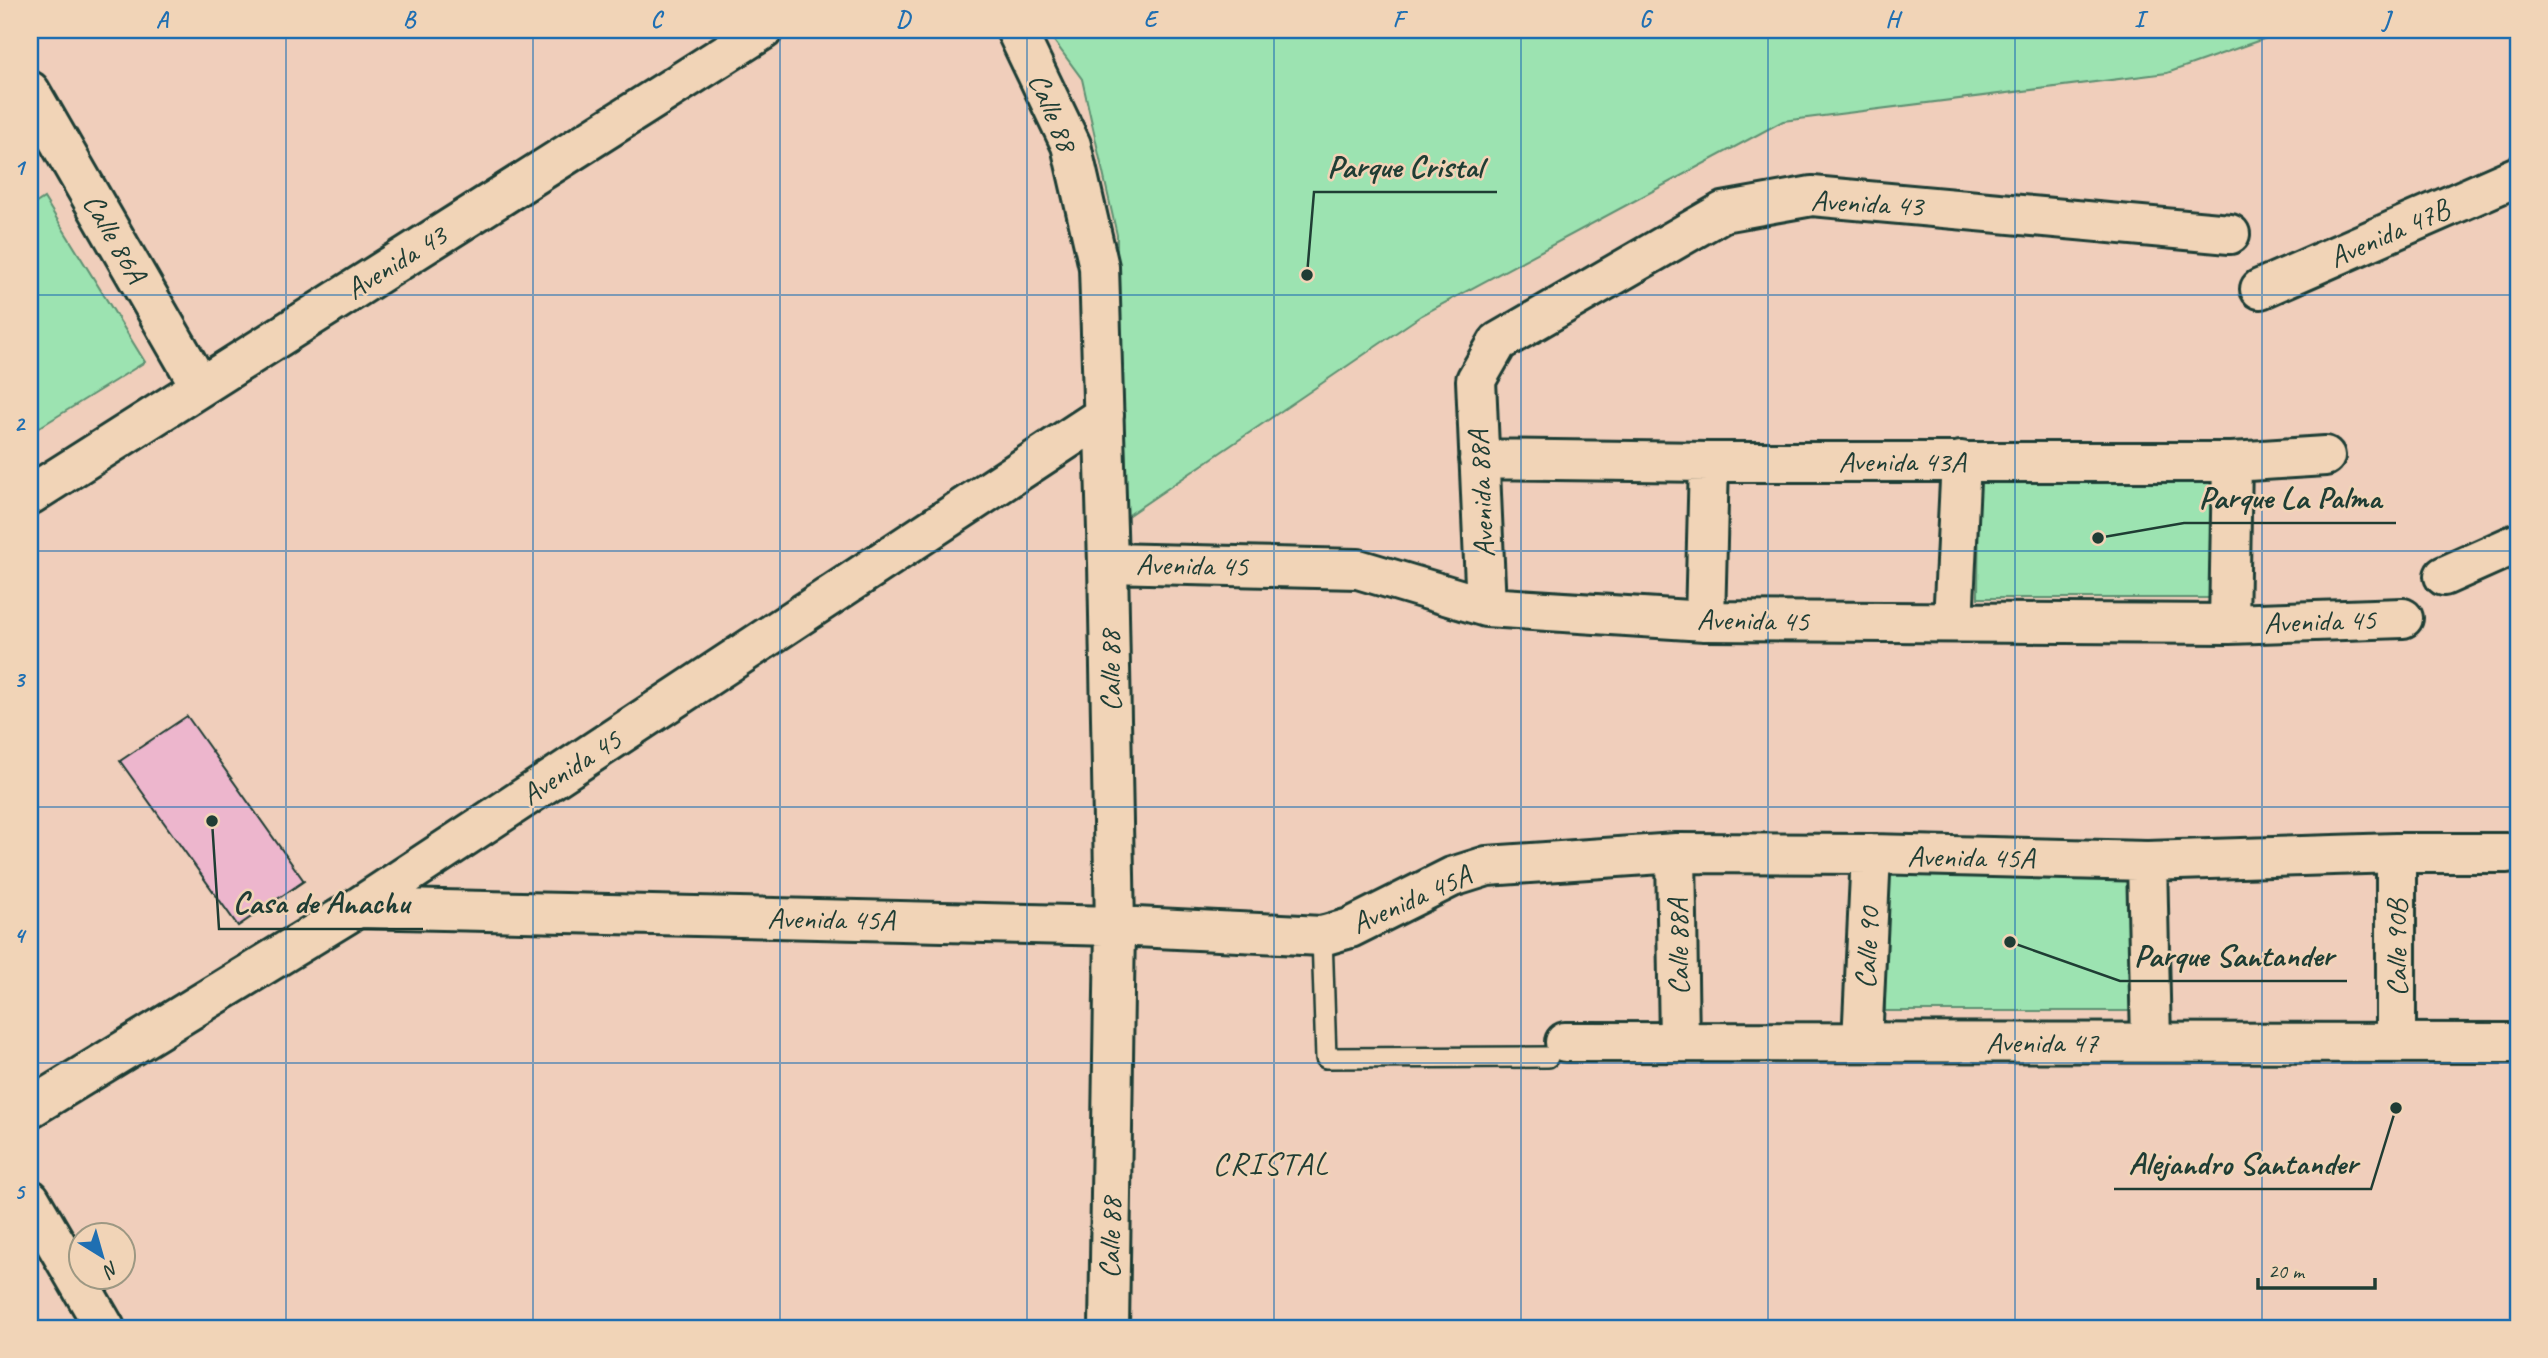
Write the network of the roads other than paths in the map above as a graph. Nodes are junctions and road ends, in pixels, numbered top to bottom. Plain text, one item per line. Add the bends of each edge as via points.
1 (763, 30) edge
2 (1016, 30) edge
3 (30, 91) edge
4 (2518, 176) edge
5 (2230, 234) dead end
6 (2260, 289) dead end
7 (1476, 380) joint
8 (200, 386) junction
9 (1104, 415) junction
10 (2325, 457) dead end
11 (1479, 459) junction
12 (1961, 461) junction
13 (1709, 462) junction
14 (2232, 462) junction
15 (30, 495) edge
16 (2518, 543) edge
17 (1108, 564) junction
18 (2444, 576) dead end
19 (1486, 607) junction
20 (2403, 618) dead end
21 (1705, 621) junction
22 (1953, 622) junction
23 (2228, 624) junction
24 (1676, 853) junction
25 (2396, 853) junction
26 (2507, 853) dead end
27 (1871, 854) junction
28 (2147, 862) junction
29 (358, 908) junction
30 (1115, 926) junction
31 (1322, 936) junction
32 (1679, 1042) junction
33 (1862, 1042) junction
34 (2151, 1042) junction
35 (2396, 1043) junction
36 (2518, 1043) edge
37 (1557, 1049) joint
38 (30, 1108) edge
39 (30, 1199) edge
40 (105, 1328) edge
41 (1109, 1328) edge

1 - 8 street, Avenida 43
2 - 9 street, Calle 88 via 1071,145 1100,267
3 - 8 street, Calle 86A
4 - 6 street, Avenida 47B
5 - 7 street, Avenida 43 via 1812,196 1723,212 1498,342
7 - 11 street, Avenida 88A
8 - 15 street, Avenida 43
9 - 17 street, Calle 88
9 - 29 street, Avenida 45
10 - 14 street, Avenida 43A
11 - 13 street, Avenida 43A
11 - 19 street, Avenida 88A
12 - 13 street, Avenida 43A
12 - 14 street, Avenida 43A
12 - 22 street
13 - 21 street
14 - 23 street
16 - 18 street
17 - 19 street, Avenida 45 via 1358,569
17 - 30 street, Calle 88
19 - 21 street, Avenida 45
20 - 23 street, Avenida 45
21 - 22 street, Avenida 45
22 - 23 street, Avenida 45
24 - 27 street, Avenida 45A
24 - 31 street, Avenida 45A via 1487,866 1452,877 1349,928
24 - 32 street, Calle 88A
25 - 26 street, Avenida 45A
25 - 28 street, Avenida 45A
25 - 35 street, Calle 90B
27 - 28 street, Avenida 45A
27 - 33 street, Calle 90
28 - 34 street
29 - 30 street, Avenida 45A
29 - 38 street, Avenida 45
30 - 31 street, Avenida 45A
30 - 41 street, Calle 88
31 - 37 lane via 1326,1058
32 - 33 street, Avenida 47
32 - 37 street, Avenida 47
33 - 34 street, Avenida 47
34 - 35 street, Avenida 47
35 - 36 street, Avenida 47
39 - 40 street

